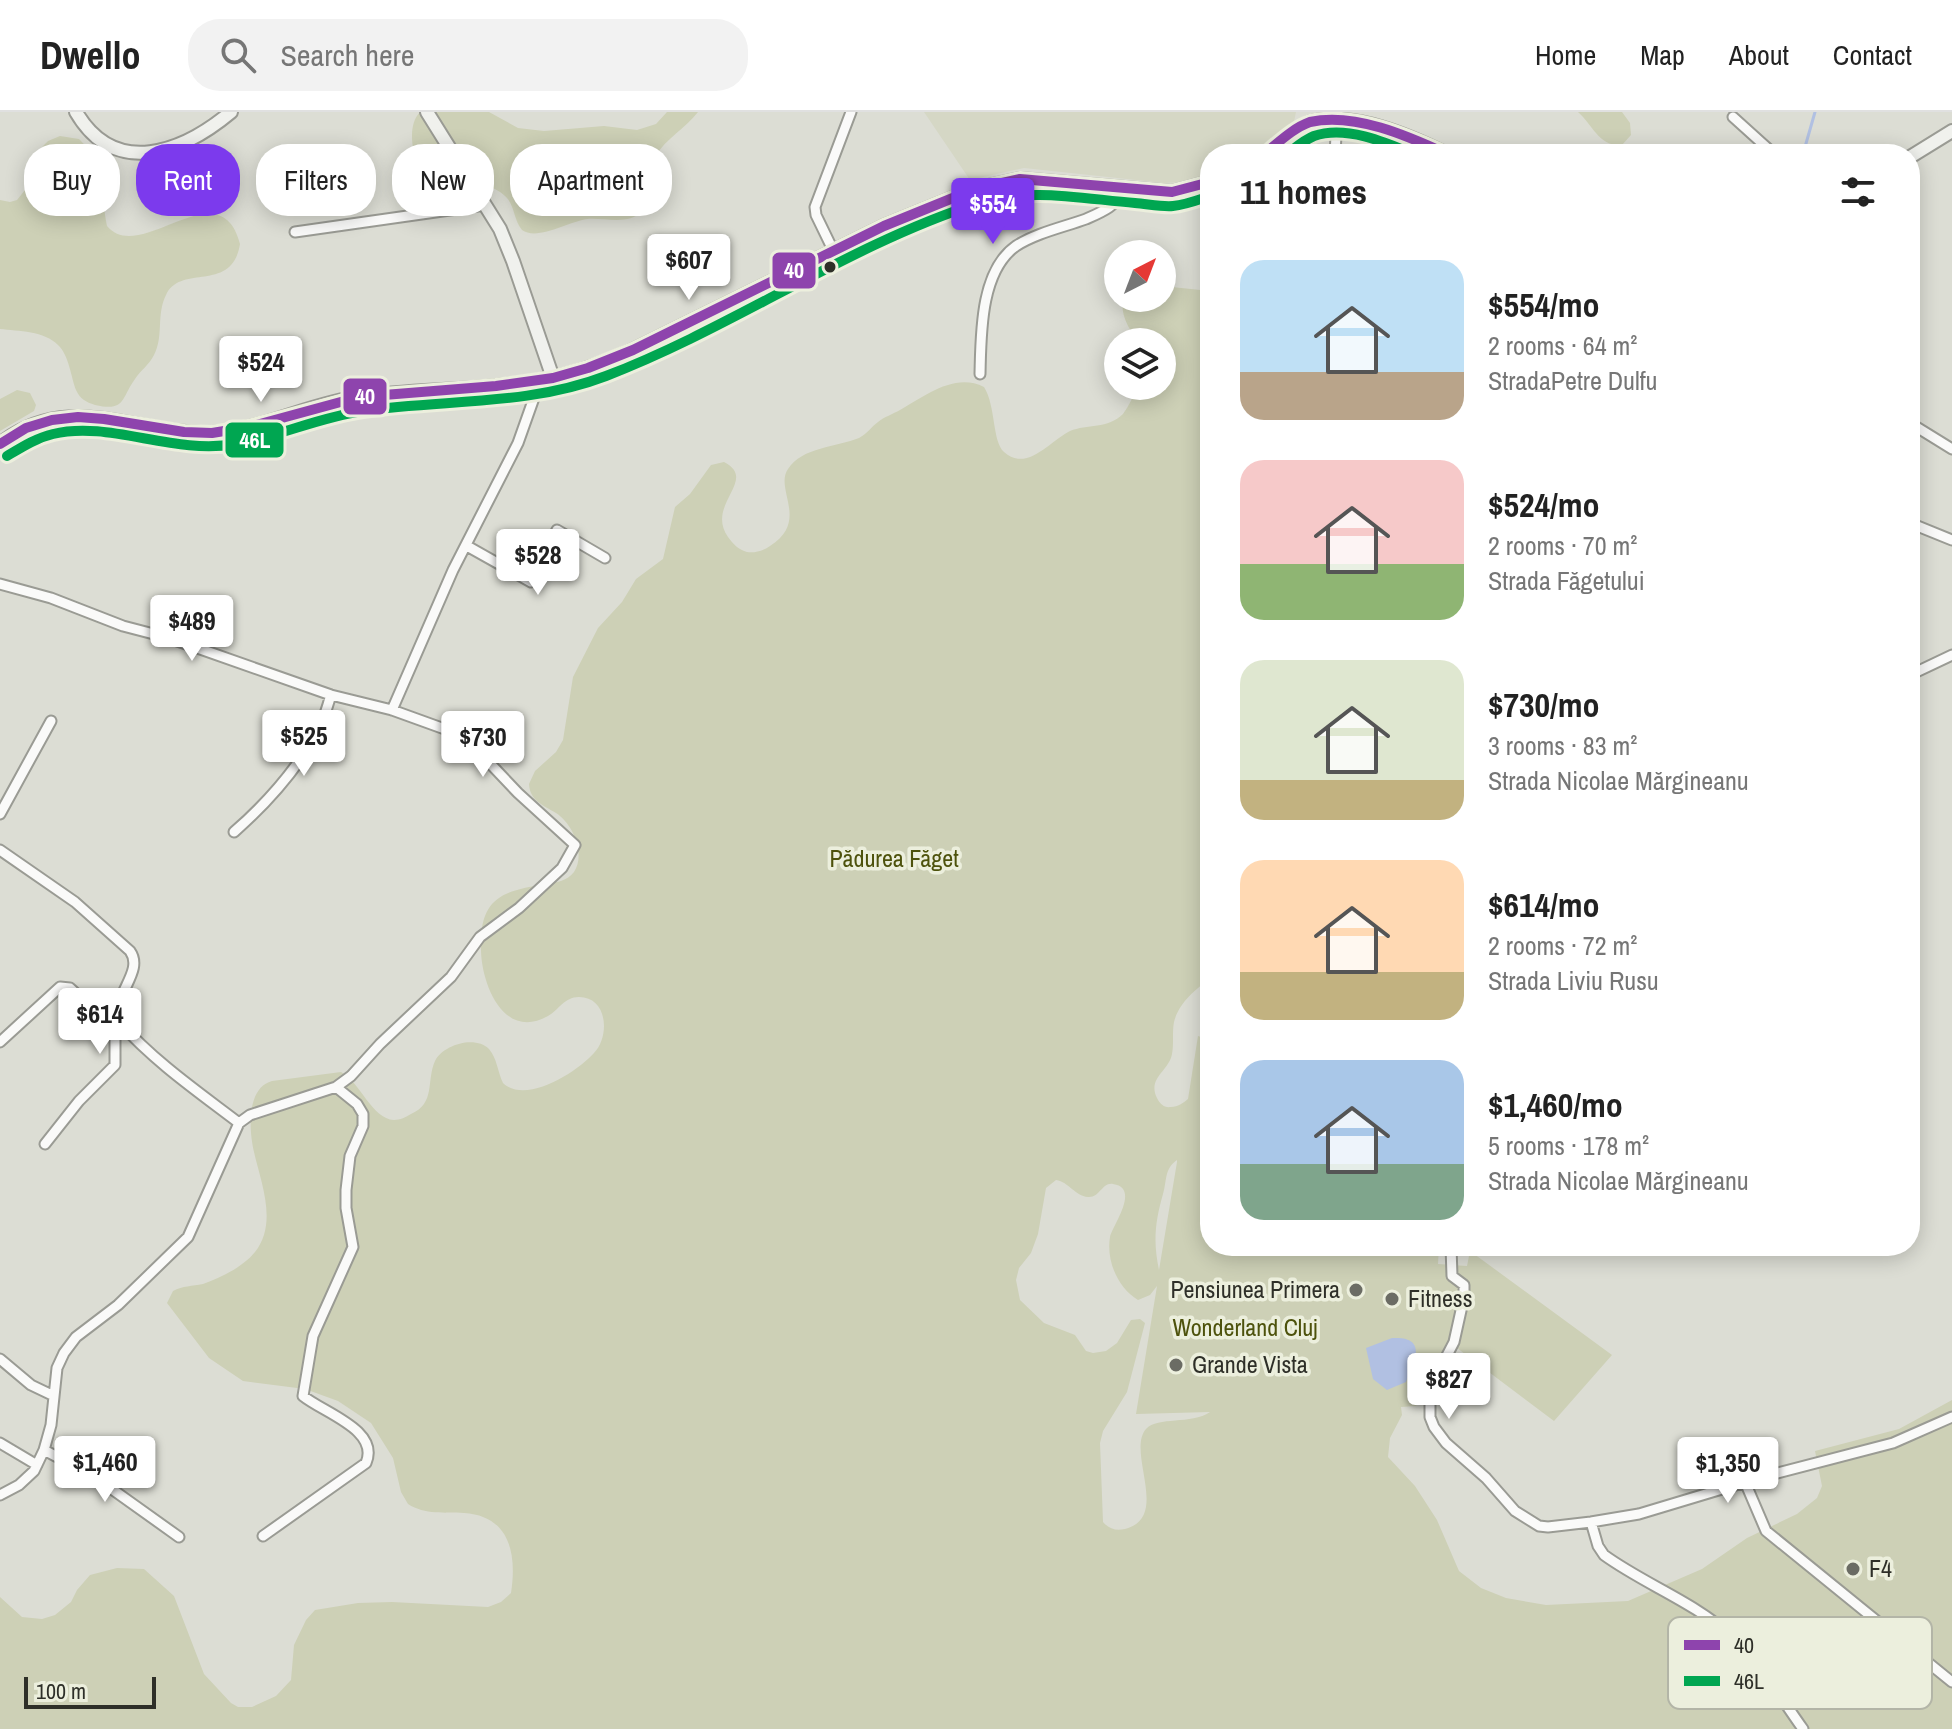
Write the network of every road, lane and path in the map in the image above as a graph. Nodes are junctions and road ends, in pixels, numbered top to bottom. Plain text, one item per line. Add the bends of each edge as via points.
1 (76, 112) edge
2 (231, 112) edge
3 (427, 112) edge
4 (851, 112) edge
5 (1337, 117) junction
6 (1733, 117) dead end
7 (1952, 131) edge
8 (447, 144) edge
9 (1279, 144) edge
10 (1336, 144) edge
11 (1427, 144) edge
12 (1763, 144) edge
13 (1920, 151) edge
14 (1200, 185) edge
15 (1124, 189) junction
16 (408, 216) edge
17 (492, 216) edge
18 (295, 232) dead end
19 (833, 250) junction
20 (980, 374) dead end
21 (546, 379) junction
22 (1920, 429) edge
23 (0, 444) edge
24 (1952, 449) edge
25 (1920, 527) edge
26 (1952, 540) edge
27 (467, 546) junction
28 (605, 558) dead end
29 (0, 584) edge
30 (1952, 655) edge
31 (1920, 670) edge
32 (331, 695) junction
33 (392, 710) junction
34 (51, 721) dead end
35 (0, 814) edge
36 (234, 832) dead end
37 (0, 850) edge
38 (118, 1001) junction
39 (119, 1022) junction
40 (0, 1042) edge
41 (336, 1087) junction
42 (239, 1123) junction
43 (45, 1144) dead end
44 (1451, 1256) edge
45 (0, 1359) edge
46 (54, 1396) junction
47 (1952, 1417) edge
48 (0, 1443) edge
49 (44, 1450) junction
50 (37, 1465) junction
51 (1745, 1482) junction
52 (0, 1495) edge
53 (1591, 1522) junction
54 (263, 1536) dead end
55 (179, 1537) dead end
56 (1705, 1617) edge
57 (1872, 1617) edge
58 (1932, 1666) edge
59 (1952, 1682) edge
60 (1789, 1709) edge
61 (1803, 1729) edge

1 - 2 main road via 107,144 140,154 192,139
3 - 8 main road
4 - 19 street via 815,207
5 - 9 main road via 1312,121
5 - 10 street
5 - 11 main road via 1369,121
6 - 12 street
7 - 13 main road
14 - 15 main road via 1172,192
15 - 19 main road via 1034,179 995,184 948,198
15 - 20 street via 1120,199 1101,213 1016,246 1007,255 996,271 982,316
16 - 18 street
17 - 21 main road via 513,261
19 - 21 main road via 633,350
21 - 23 main road via 359,397 209,433 81,416 56,418
21 - 27 street
22 - 24 street
25 - 26 street
27 - 28 street via 531,582 557,530
27 - 33 street
29 - 32 street
30 - 31 street
32 - 33 street
32 - 36 street via 318,730 258,811
33 - 41 street via 464,736 575,845 562,868 480,937 451,977
34 - 35 street
37 - 38 street via 75,902 134,956 135,967
38 - 39 street
38 - 40 street via 94,1010 70,988 60,987
39 - 42 street via 180,1081
39 - 43 street via 115,1065
41 - 42 street
41 - 54 street via 363,1114 346,1190 353,1247 313,1336 303,1396 359,1433 370,1453 366,1463
42 - 46 street via 188,1237 118,1305 76,1337 57,1368
44 - 53 street via 1452,1276 1464,1285 1464,1297 1454,1342 1430,1388 1434,1427 1530,1521 1548,1527
45 - 46 street
46 - 49 street
47 - 51 street via 1893,1443
48 - 50 street
49 - 50 street
49 - 55 street via 95,1477
50 - 52 street via 19,1485
51 - 53 street via 1639,1514
51 - 57 street via 1766,1531
53 - 56 street via 1604,1555
58 - 59 street
60 - 61 street

